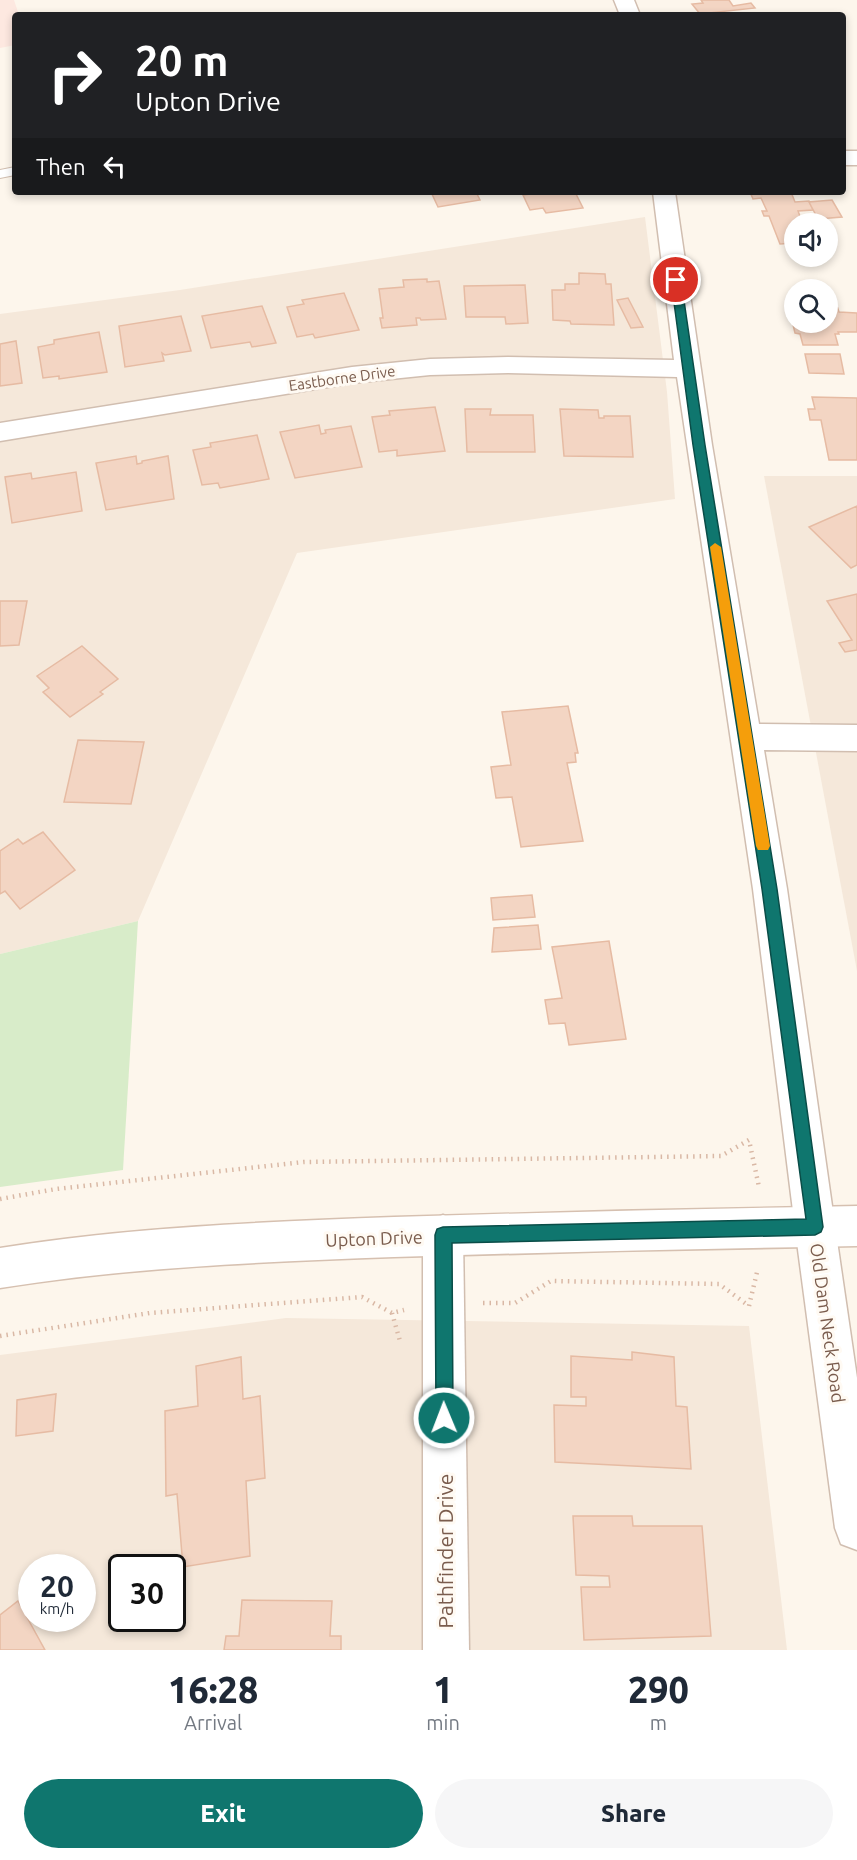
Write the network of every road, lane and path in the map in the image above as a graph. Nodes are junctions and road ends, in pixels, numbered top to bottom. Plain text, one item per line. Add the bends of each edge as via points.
1 (664, 195) edge
2 (688, 369) junction
3 (0, 432) edge
4 (746, 736) junction
5 (857, 738) edge
6 (0, 1198) edge
7 (857, 1226) edge
8 (815, 1227) junction
9 (768, 1228) junction
10 (443, 1235) junction
11 (0, 1268) edge
12 (857, 1528) edge
13 (446, 1650) edge

1 - 2 street, Old Dam Neck Road
2 - 3 street, Eastborne Drive via 508,365 397,370
2 - 4 street, Old Dam Neck Road
4 - 5 street
4 - 8 street, Old Dam Neck Road
6 - 9 path via 304,1162 721,1156 749,1140
7 - 8 street, Upton Drive
8 - 9 street, Upton Drive
8 - 12 street, Old Dam Neck Road
9 - 10 street, Upton Drive
10 - 11 street, Upton Drive via 200,1244 48,1259
10 - 13 street, Pathfinder Drive

